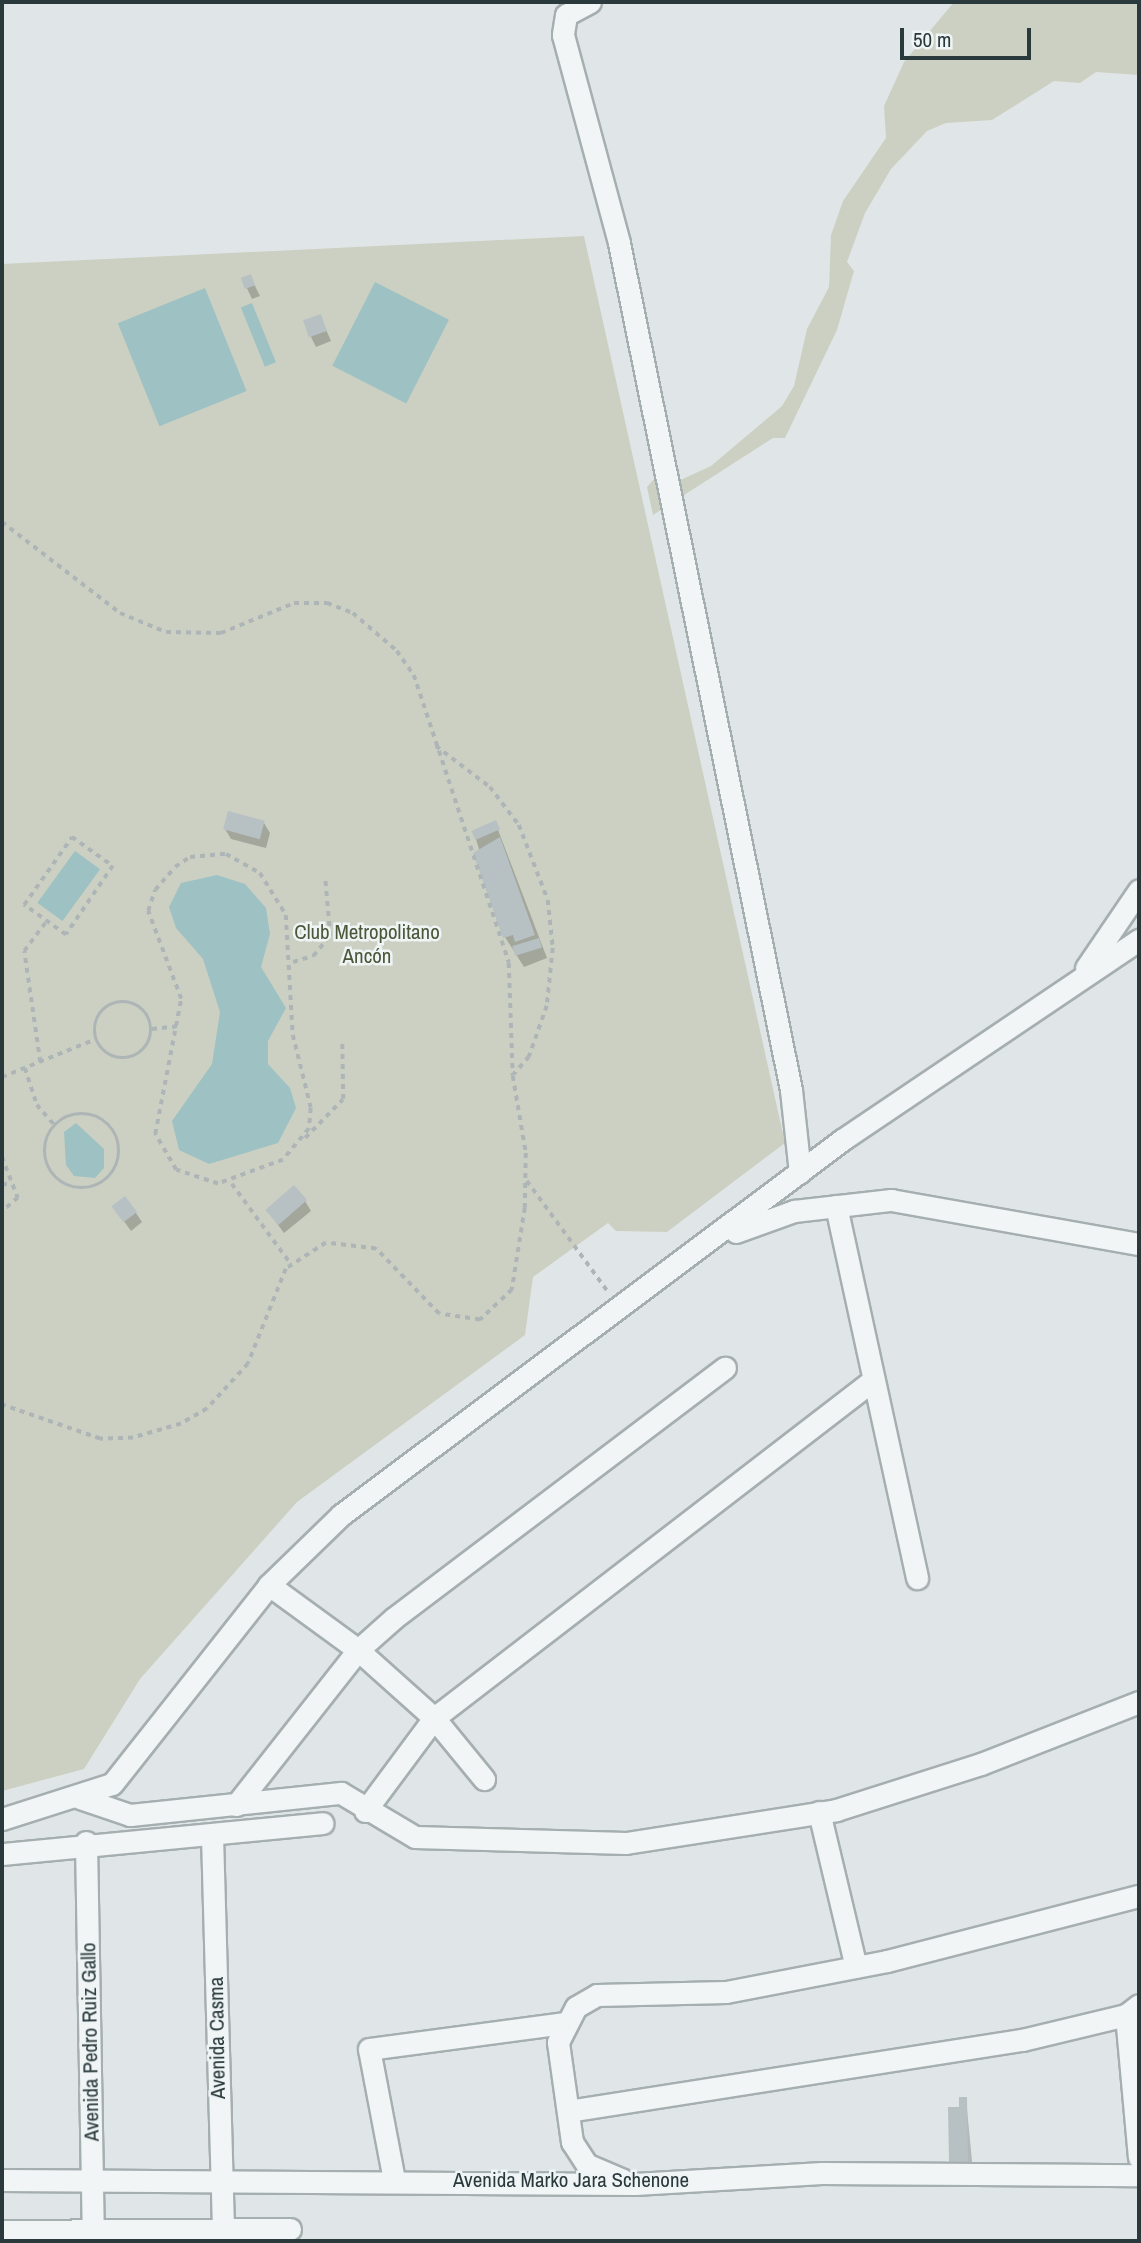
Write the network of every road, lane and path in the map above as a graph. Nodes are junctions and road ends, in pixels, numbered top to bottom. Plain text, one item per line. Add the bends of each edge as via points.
1 (590, 2) edge
2 (564, 9) edge
3 (2, 523) edge
4 (435, 744) junction
5 (325, 879) dead end
6 (1139, 890) edge
7 (46, 921) junction
8 (1139, 940) edge
9 (293, 962) junction
10 (1081, 975) junction
11 (180, 1026) junction
12 (152, 1029) junction
13 (96, 1040) junction
14 (342, 1043) dead end
15 (40, 1062) junction
16 (25, 1068) junction
17 (513, 1076) junction
18 (2, 1077) edge
19 (55, 1126) junction
20 (303, 1139) junction
21 (2, 1157) edge
22 (800, 1173) junction
23 (526, 1179) junction
24 (12, 1182) junction
25 (232, 1183) junction
26 (2, 1185) edge
27 (836, 1206) junction
28 (2, 1212) edge
29 (718, 1238) junction
30 (1139, 1244) edge
31 (291, 1264) junction
32 (621, 1309) junction
33 (725, 1368) dead end
34 (873, 1380) junction
35 (2, 1405) edge
36 (917, 1578) dead end
37 (269, 1586) junction
38 (358, 1650) junction
39 (1139, 1702) edge
40 (434, 1717) junction
41 (484, 1779) dead end
42 (80, 1798) junction
43 (236, 1805) junction
44 (365, 1811) junction
45 (819, 1812) junction
46 (2, 1819) edge
47 (323, 1823) dead end
48 (212, 1835) junction
49 (86, 1842) junction
50 (2, 1854) edge
51 (1139, 1896) edge
52 (856, 1967) junction
53 (1133, 2010) edge
54 (564, 2023) junction
55 (568, 2110) junction
56 (1139, 2157) edge
57 (1139, 2175) edge
58 (221, 2177) junction
59 (93, 2179) junction
60 (2, 2180) edge
61 (394, 2180) junction
62 (635, 2185) junction
63 (290, 2229) dead end
64 (2, 2231) edge
65 (223, 2235) edge
66 (93, 2236) edge

1 - 2 street
2 - 22 street via 563,35 619,243 790,1090
3 - 4 path via 120,613 166,632 221,633 294,603 327,603 353,613 377,630 414,675
4 - 17 path via 509,962
4 - 17 path via 490,787 519,825 548,900 554,948 547,1006 529,1057
5 - 9 path via 330,936 313,956
6 - 10 street
7 - 7 path via 66,935 113,866 72,837 24,905
7 - 15 path via 24,951
8 - 10 street
9 - 11 path via 286,915 265,878 226,855 190,857 164,876 148,911 178,981
9 - 20 path via 293,1035 311,1108
10 - 22 street
11 - 12 path
11 - 25 path via 155,1120 160,1151 188,1178
12 - 13 path via 147,1047 132,1058 113,1057
12 - 13 path via 145,1012 119,1002 97,1019
13 - 15 path
14 - 20 path via 343,1099
15 - 16 path
16 - 18 path
16 - 19 path via 37,1105
17 - 23 path
19 - 19 path via 45,1151 53,1175 75,1188 109,1176 118,1143 107,1123 86,1114
20 - 25 path via 283,1160
21 - 24 path
22 - 29 street
23 - 31 path via 512,1290 480,1320 439,1314 376,1248 326,1243
23 - 32 path
24 - 26 path
24 - 28 path via 17,1202
25 - 31 path
27 - 29 street via 794,1211
27 - 30 street via 891,1200
27 - 34 street
29 - 32 street
31 - 35 path via 272,1295 248,1364 207,1409 181,1424 133,1438 100,1438
32 - 37 street via 341,1515
33 - 38 street
34 - 36 street
34 - 40 street
37 - 38 street
37 - 42 street via 112,1784
38 - 40 street
38 - 43 street
39 - 45 street via 981,1764
40 - 41 street
40 - 44 street
42 - 43 street via 131,1815
42 - 46 street
43 - 44 street via 341,1793
44 - 45 street via 415,1837 626,1843
45 - 52 street
47 - 48 street
48 - 49 street
48 - 58 street, Avenida Casma
49 - 50 street
49 - 59 street, Avenida Pedro Ruiz Gallo
51 - 52 street
52 - 54 street via 726,1992 597,1995 576,2007
53 - 55 street via 1022,2040
53 - 56 street
54 - 55 street via 558,2042
54 - 61 street via 369,2049
55 - 62 street via 572,2142 587,2165
57 - 62 street, Avenida Marko Jara Schenone via 822,2173
58 - 59 street, Avenida Marko Jara Schenone
58 - 61 street, Avenida Marko Jara Schenone
58 - 65 street, Avenida Casma
59 - 60 street, Avenida Marko Jara Schenone
59 - 66 street, Avenida Pedro Ruiz Gallo
61 - 62 street, Avenida Marko Jara Schenone
63 - 65 street
64 - 66 street
65 - 66 street

